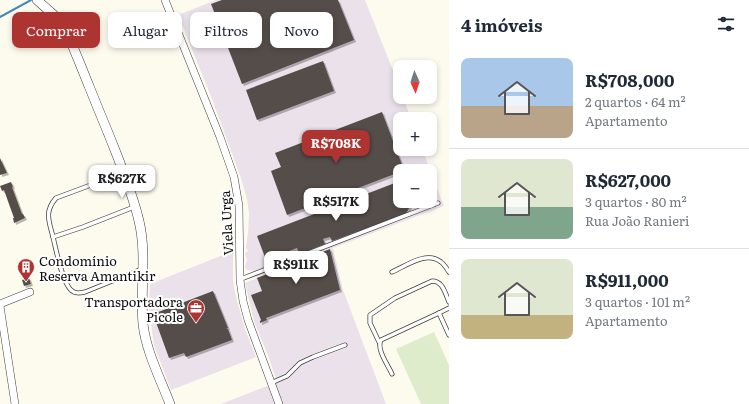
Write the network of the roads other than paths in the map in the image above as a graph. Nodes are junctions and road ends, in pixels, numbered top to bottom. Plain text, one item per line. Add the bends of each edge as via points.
1 (36, 0) edge
2 (165, 0) edge
3 (124, 173) junction
4 (438, 203) dead end
5 (135, 206) junction
6 (53, 237) junction
7 (143, 268) junction
8 (392, 272) dead end
9 (449, 272) edge
10 (240, 280) junction
11 (30, 292) dead end
12 (449, 302) edge
13 (0, 305) edge
14 (449, 308) edge
15 (439, 313) junction
16 (449, 335) edge
17 (379, 342) junction
18 (345, 345) dead end
19 (392, 374) dead end
20 (271, 383) junction
21 (15, 404) edge
22 (170, 404) edge
23 (280, 404) edge

1 - 3 street via 55,16 71,42
2 - 10 street, Viela Urga via 234,177 239,206
3 - 5 street
3 - 6 lane via 56,198 50,205 48,216
4 - 10 lane
5 - 6 lane
5 - 7 street via 140,222
6 - 7 lane via 61,271 70,290 78,294
7 - 22 street via 143,324 150,353
8 - 9 lane via 421,258 441,262
10 - 20 street, Viela Urga via 248,320
11 - 13 street
12 - 17 lane via 437,281 395,298 370,315 370,323
13 - 21 street
14 - 15 lane
15 - 16 lane
15 - 17 lane
17 - 19 lane
18 - 20 lane via 313,357 300,364 287,376
20 - 23 street, Viela Urga

